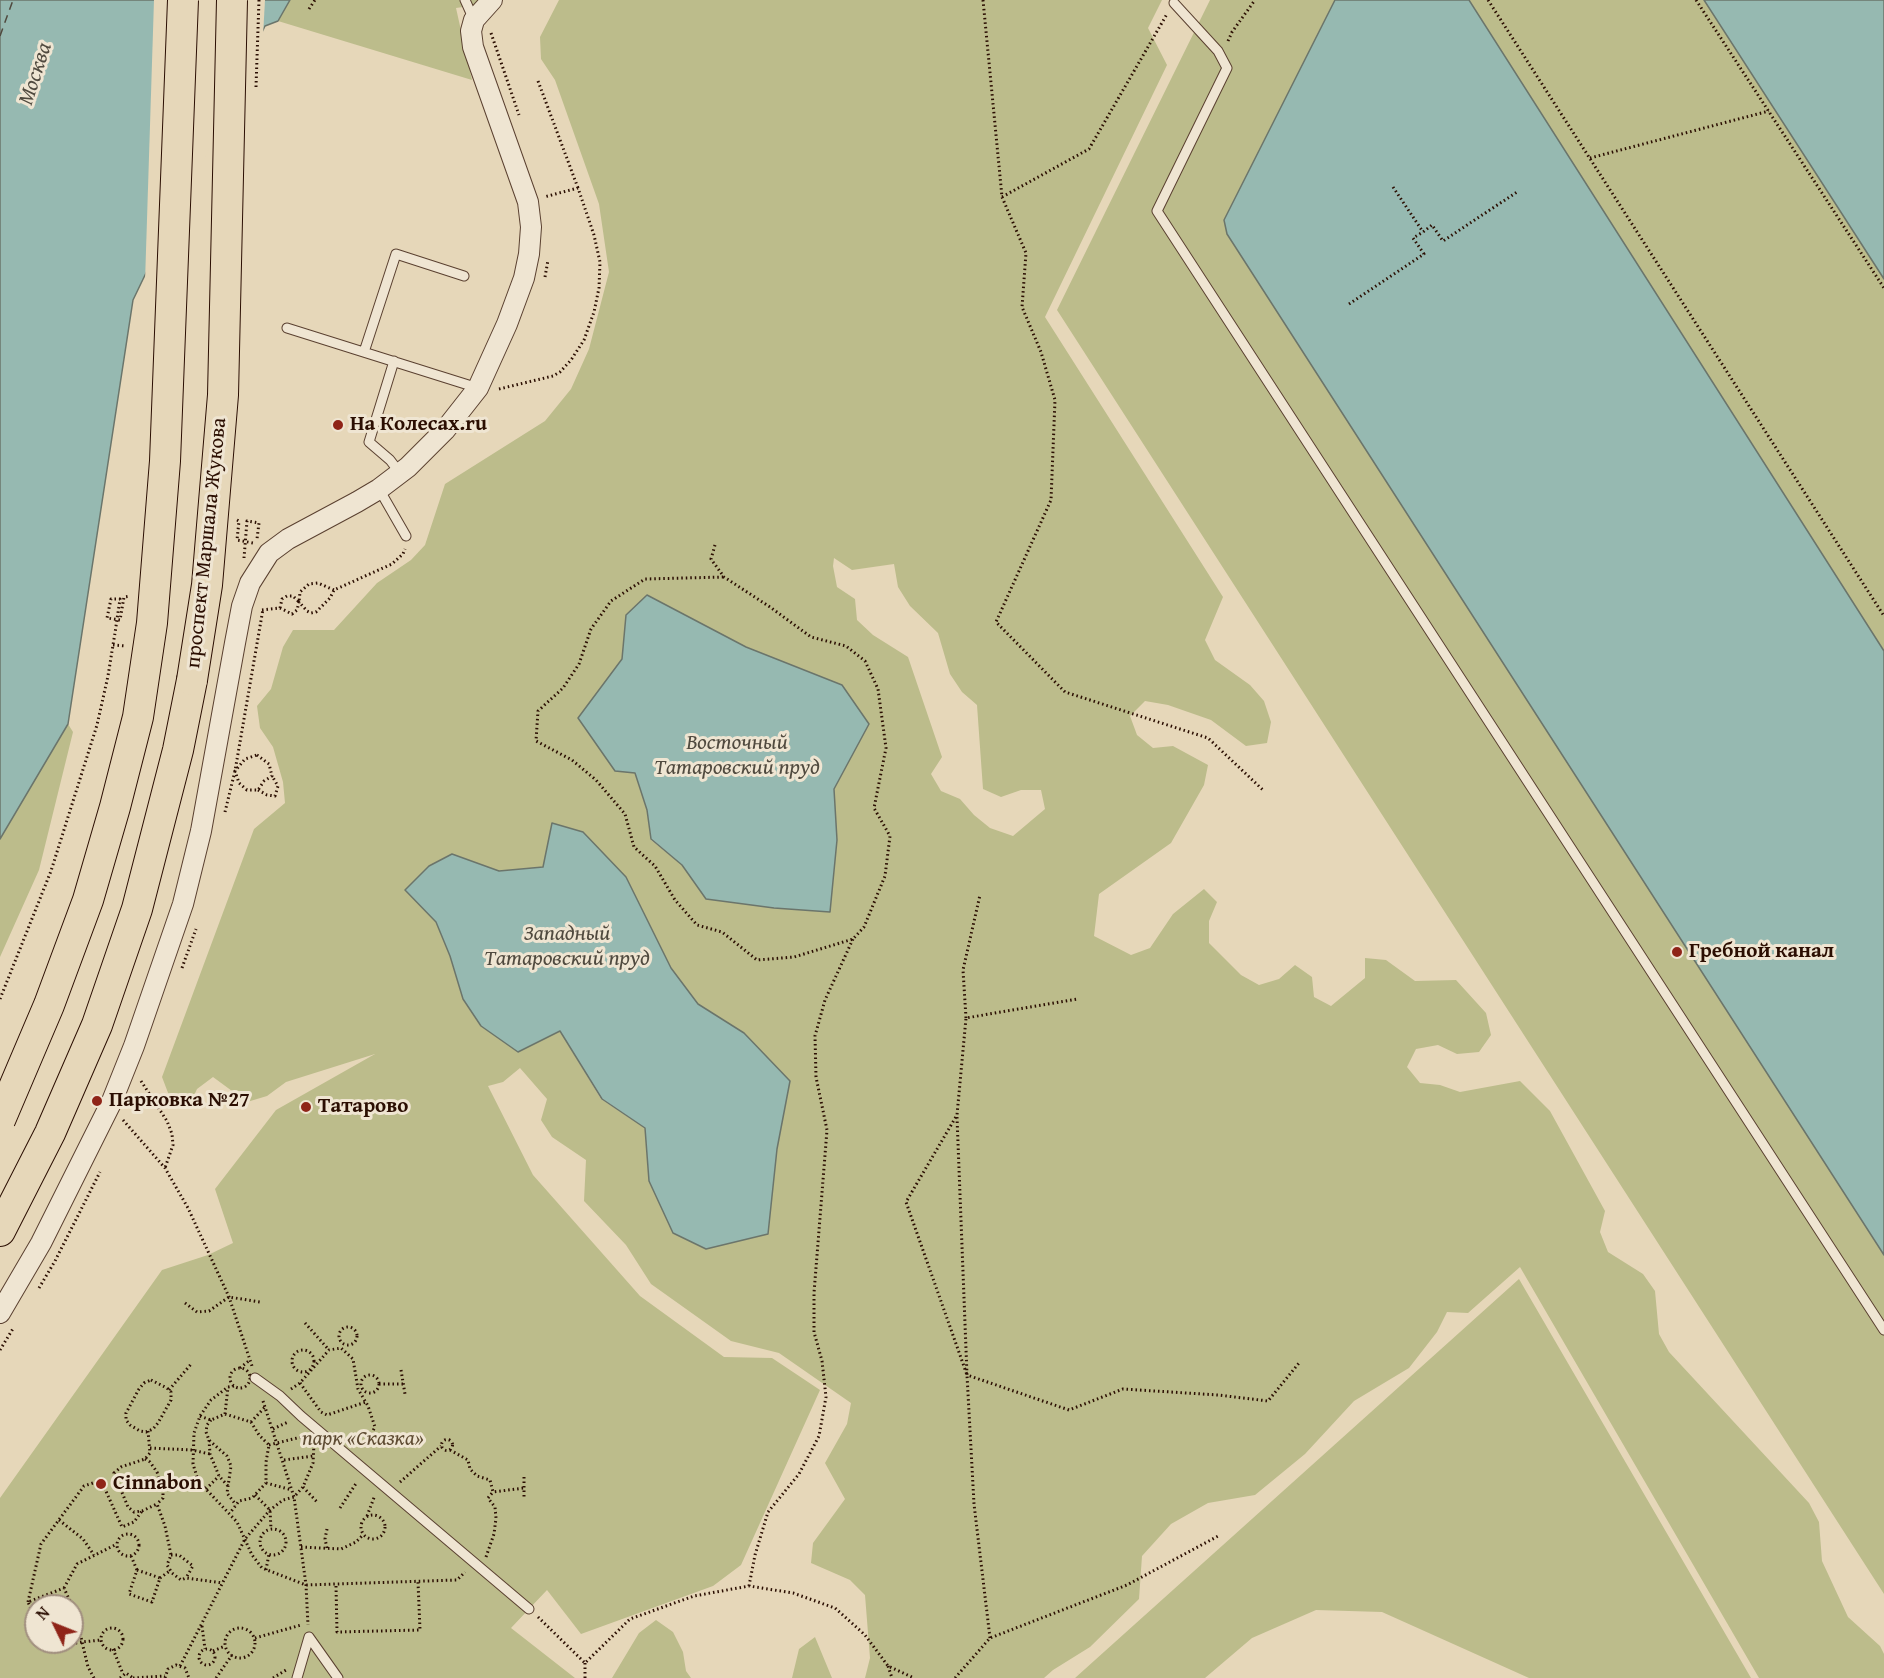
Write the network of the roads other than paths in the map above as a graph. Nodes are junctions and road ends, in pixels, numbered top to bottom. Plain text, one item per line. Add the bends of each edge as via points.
1 (183, 0) edge
2 (232, 0) edge
3 (465, 0) edge
4 (1174, 3) road end
5 (483, 9) edge
6 (464, 276) dead end
7 (287, 328) dead end
8 (364, 352) junction
9 (394, 362) junction
10 (478, 388) junction
11 (400, 473) junction
12 (379, 489) junction
13 (406, 536) road end
14 (0, 1120) edge
15 (0, 1231) edge
16 (0, 1313) edge
17 (1884, 1330) edge
18 (255, 1378) road end
19 (530, 1609) road end
20 (297, 1678) edge
21 (338, 1678) edge

1 - 14 main road, bridge via 165,461 152,623 138,717 88,900 50,1005
2 - 15 main road, проспект Маршала Жукова, bridge via 224,395 207,585 192,680 137,909 97,1025 50,1133
3 - 5 lane
4 - 17 lane via 1218,51 1227,68 1156,211
5 - 10 street via 471,32 474,47 537,199 524,278
6 - 8 lane via 396,254
7 - 8 lane
8 - 9 lane
9 - 10 lane
9 - 11 lane via 369,441
10 - 11 street via 444,430
11 - 12 street
12 - 13 lane
12 - 16 street via 288,539 269,553 249,583 183,904 112,1101 41,1243
18 - 19 lane
20 - 21 lane via 309,1636

